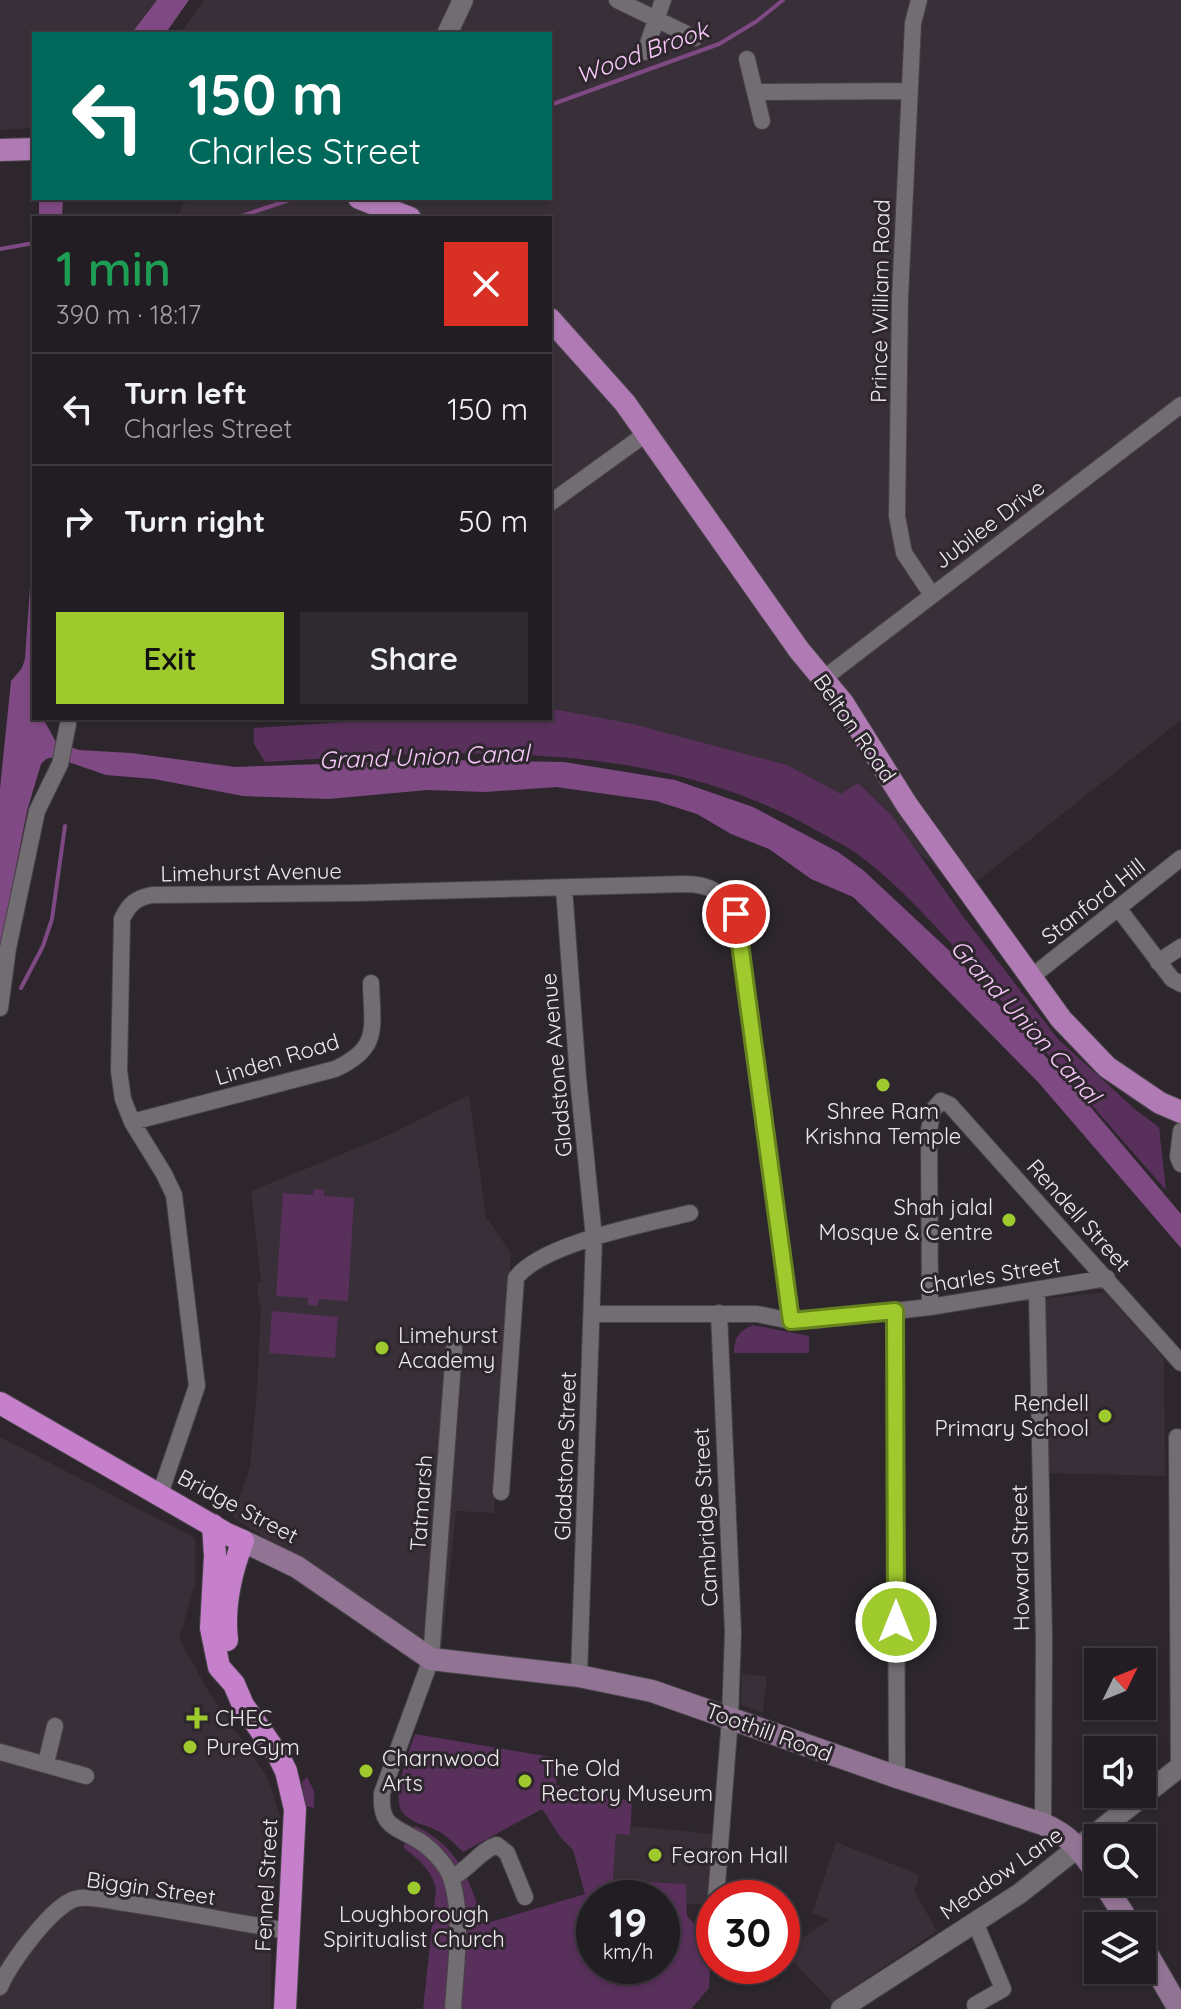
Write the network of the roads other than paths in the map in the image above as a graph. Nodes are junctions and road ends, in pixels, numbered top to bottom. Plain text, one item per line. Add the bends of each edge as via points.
1 (463, 0) edge
2 (617, 0) edge
3 (663, 0) edge
4 (919, 0) edge
5 (656, 18) junction
6 (448, 32) edge
7 (695, 38) dead end
8 (645, 52) dead end
9 (747, 59) dead end
10 (909, 91) junction
11 (755, 92) junction
12 (762, 121) dead end
13 (32, 149) edge
14 (0, 150) edge
15 (369, 200) edge
16 (405, 216) edge
17 (552, 321) edge
18 (1181, 405) edge
19 (647, 433) junction
20 (552, 502) edge
21 (932, 595) junction
22 (823, 679) junction
23 (68, 724) dead end
24 (1181, 858) edge
25 (564, 888) junction
26 (1118, 908) junction
27 (1181, 947) edge
28 (1158, 962) junction
29 (1030, 978) junction
30 (371, 983) dead end
31 (1181, 984) edge
32 (0, 1008) edge
33 (1181, 1112) edge
34 (132, 1122) junction
35 (1181, 1131) edge
36 (1181, 1164) edge
37 (690, 1213) dead end
38 (594, 1238) junction
39 (1107, 1278) junction
40 (1037, 1292) junction
41 (930, 1307) junction
42 (895, 1311) junction
43 (719, 1313) junction
44 (592, 1314) junction
45 (791, 1321) junction
46 (454, 1349) dead end
47 (1181, 1363) edge
48 (0, 1403) edge
49 (1177, 1437) dead end
50 (501, 1492) dead end
51 (160, 1494) junction
52 (213, 1525) junction
53 (243, 1541) junction
54 (438, 1661) junction
55 (579, 1676) junction
56 (234, 1684) junction
57 (730, 1718) junction
58 (55, 1726) dead end
59 (0, 1752) edge
60 (46, 1763) junction
61 (1180, 1766) edge
62 (86, 1776) dead end
63 (897, 1777) junction
64 (1043, 1824) junction
65 (1080, 1848) junction
66 (1084, 1854) edge
67 (451, 1878) junction
68 (717, 1880) edge
69 (525, 1897) dead end
70 (975, 1922) junction
71 (289, 1931) junction
72 (1156, 1969) edge
73 (0, 1987) edge
74 (975, 2005) dead end
75 (285, 2009) edge
76 (453, 2009) edge
77 (841, 2009) edge
78 (1179, 2009) edge

1 - 6 street
2 - 5 street
3 - 5 street
4 - 10 street, Prince William Road
5 - 7 street
5 - 8 street
9 - 11 street
10 - 11 street
10 - 21 street, Prince William Road via 897,516 904,553
11 - 12 street
13 - 14 main road
15 - 16 main road
17 - 19 main road, Belton Road
18 - 21 street, Jubilee Drive
19 - 20 street
19 - 22 main road, Belton Road
21 - 22 street, Jubilee Drive
22 - 29 main road, Belton Road
23 - 32 street via 60,764 37,811
24 - 26 street, Stanford Hill
25 - 34 street, Limehurst Avenue via 139,897 122,919 119,1071
25 - 38 street, Gladstone Avenue
25 - 45 street, Limehurst Avenue via 700,884 716,890 736,914
26 - 28 street
26 - 29 street, Stanford Hill
27 - 28 street
28 - 31 street
29 - 33 main road, Belton Road via 1107,1067
30 - 34 street, Linden Road via 372,1033 366,1048 346,1064
34 - 51 street, Limehurst Avenue via 174,1195 197,1374 193,1405
35 - 36 street
37 - 38 street
38 - 44 street, Gladstone Street
38 - 50 street via 533,1262 516,1278
39 - 40 street, Charles Street
39 - 41 street, Rendell Street via 941,1101 929,1130
39 - 47 street, Rendell Street
40 - 41 street, Charles Street
40 - 64 street, Howard Street
41 - 42 street, Charles Street
42 - 45 street, Charles Street
42 - 63 street
43 - 44 street, Charles Street
43 - 45 street, Charles Street
43 - 57 street, Cambridge Street via 733,1632
44 - 55 street, Gladstone Street
46 - 54 street, Tatmarsh
48 - 51 highway, Bridge Street
49 - 61 street
51 - 52 highway, Bridge Street
52 - 53 highway, Bridge Street
52 - 56 highway, Fennel Street via 211,1628 219,1667
53 - 54 main road, Bridge Street via 297,1567
53 - 56 highway, Fennel Street via 234,1563 225,1629
54 - 55 main road, Toothill Road
54 - 67 street, Tatmarsh via 382,1793 381,1808 388,1824 418,1839
55 - 57 main road, Toothill Road via 652,1691
56 - 71 highway, Fennel Street via 278,1755 292,1794
57 - 63 main road, Toothill Road
57 - 68 street, Cambridge Street
58 - 60 street
59 - 60 street
60 - 62 street
61 - 65 street, Meadow Lane
63 - 64 main road, Toothill Road
64 - 65 main road, Toothill Road
65 - 66 main road
65 - 70 street, Meadow Lane
67 - 69 street via 497,1845 507,1853
67 - 76 street via 457,1935
70 - 74 street via 1003,1989
70 - 77 street, Meadow Lane
71 - 73 street, Biggin Street via 114,1901 73,1899 5,1972
71 - 75 highway, Fennel Street
72 - 78 main road

